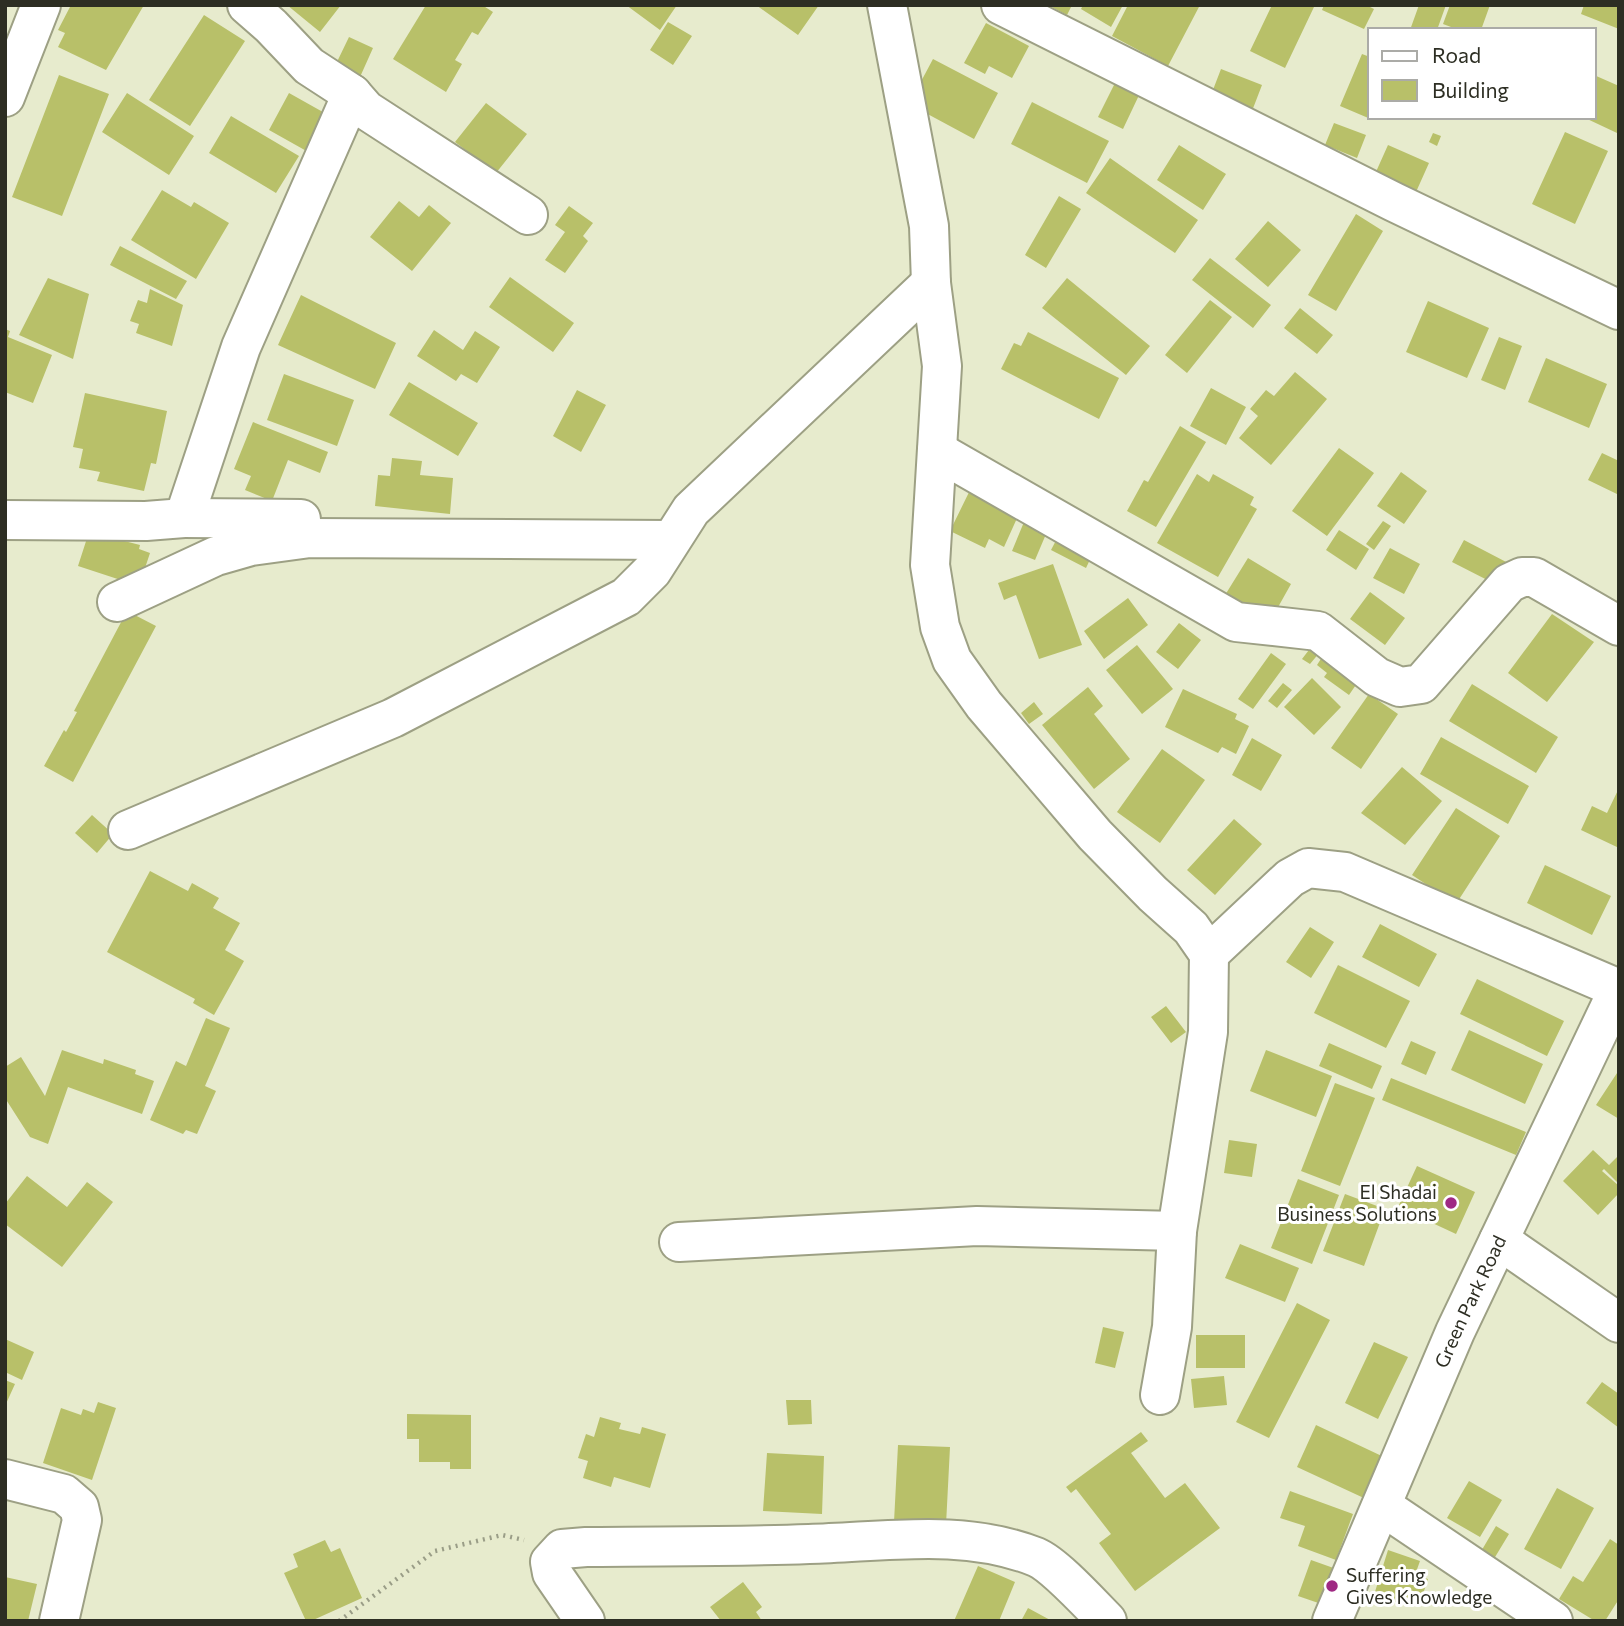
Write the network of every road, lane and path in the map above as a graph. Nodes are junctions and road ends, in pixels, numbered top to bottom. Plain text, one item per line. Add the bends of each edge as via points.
1 (41, 5) edge
2 (247, 5) edge
3 (887, 5) edge
4 (1001, 5) edge
5 (352, 94) junction
6 (5, 97) edge
7 (528, 215) dead end
8 (931, 283) junction
9 (1619, 310) edge
10 (937, 451) junction
11 (184, 518) junction
12 (5, 520) edge
13 (464, 521) dead end
14 (670, 540) junction
15 (117, 602) dead end
16 (1619, 626) edge
17 (128, 830) dead end
18 (1209, 954) junction
19 (1619, 989) edge
20 (1177, 1231) junction
21 (1499, 1240) junction
22 (679, 1242) dead end
23 (1619, 1323) edge
24 (1160, 1395) dead end
25 (5, 1479) edge
26 (1382, 1506) junction
27 (562, 1549) junction
28 (60, 1621) edge
29 (340, 1621) edge
30 (585, 1621) edge
31 (1107, 1621) edge
32 (1332, 1621) edge
33 (1553, 1621) edge

1 - 6 street
2 - 5 street via 309,66
3 - 8 street via 929,226
4 - 9 street
5 - 7 street via 366,110
5 - 11 street via 242,347
8 - 10 street via 942,366
8 - 14 street via 691,510
10 - 16 street via 1236,622 1318,631 1377,677 1400,687 1421,684 1509,583 1522,577 1534,577
10 - 18 street via 930,565 940,627 952,660 984,705 1095,835 1191,928
11 - 12 street
11 - 13 street
14 - 15 street via 310,538 216,556
14 - 17 street via 652,571 626,597 393,718
18 - 19 street via 1290,877 1308,868 1345,872
18 - 20 street via 1209,1032
19 - 21 street, Green Park Road
20 - 22 street via 977,1226
20 - 24 street via 1171,1327
21 - 23 street
21 - 26 street, Green Park Road
25 - 28 street via 64,1494 79,1507 82,1520
26 - 32 street, Green Park Road
26 - 33 street
27 - 29 path via 502,1535 435,1551
27 - 30 street via 550,1562 552,1573
27 - 31 street via 981,1541 1038,1558

